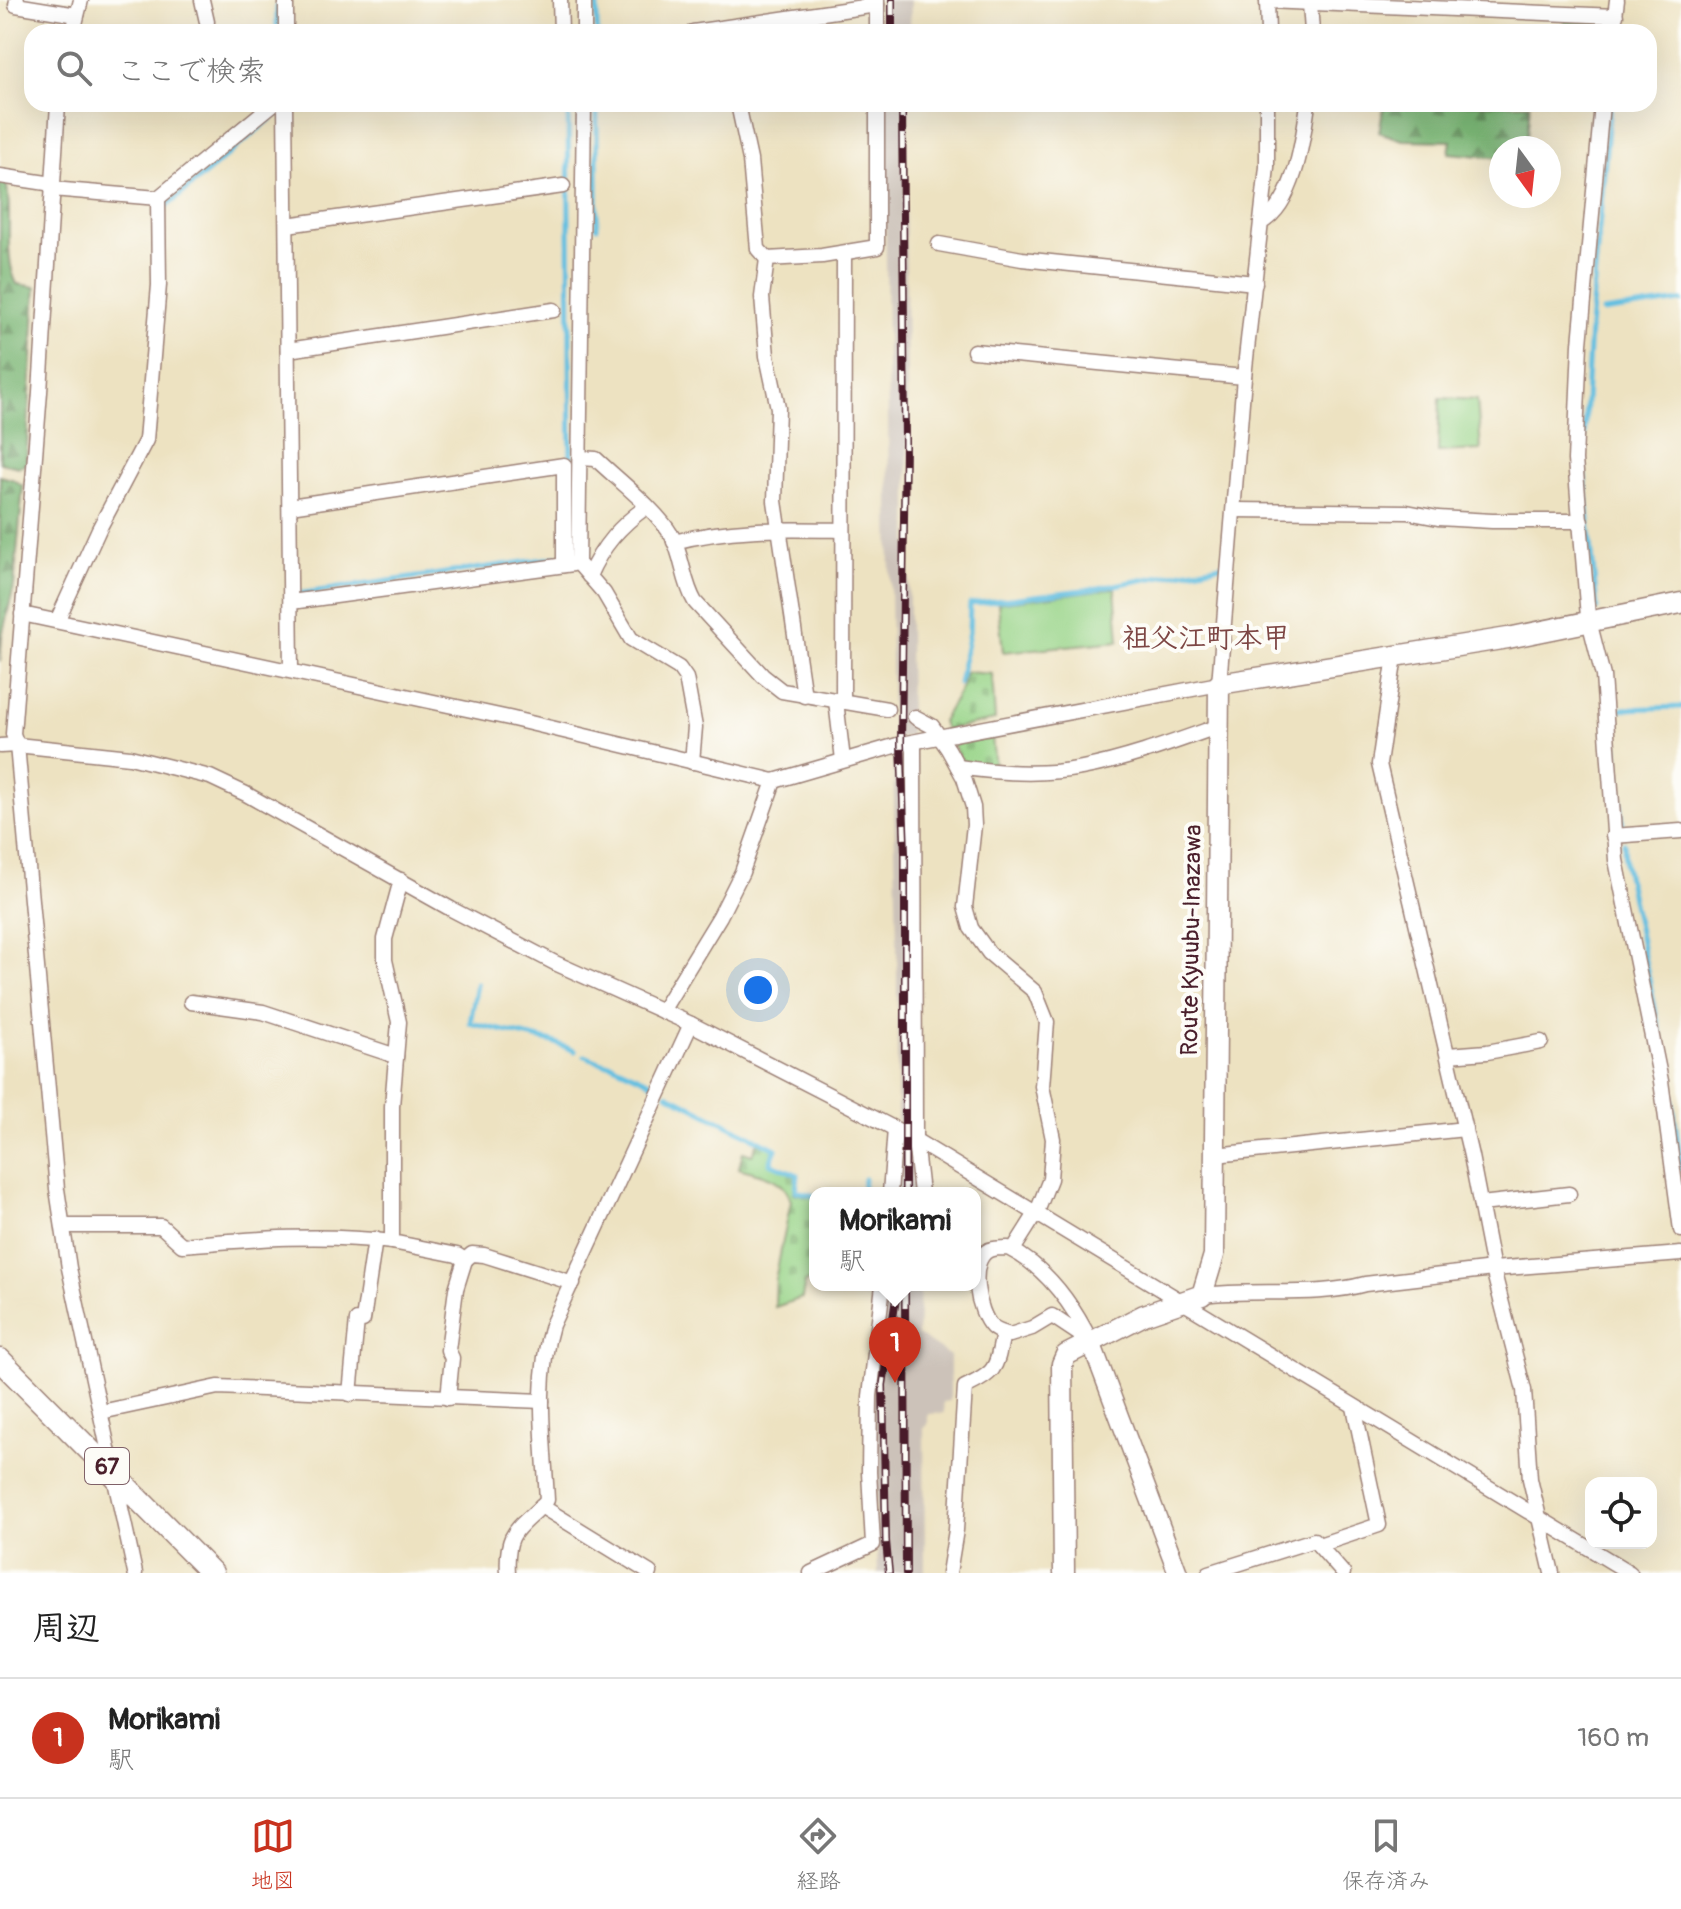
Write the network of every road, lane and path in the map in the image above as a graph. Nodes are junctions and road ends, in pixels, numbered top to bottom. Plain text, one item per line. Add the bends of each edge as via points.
1 (17, 0) edge
2 (202, 0) edge
3 (286, 0) edge
4 (560, 0) edge
5 (584, 0) edge
6 (1617, 0) edge
7 (1267, 1) edge
8 (877, 2) edge
9 (1310, 3) junction
10 (79, 7) edge
11 (1616, 16) junction
12 (207, 22) dead end
13 (286, 24) edge
14 (561, 24) edge
15 (584, 24) edge
16 (757, 24) edge
17 (877, 24) edge
18 (1268, 24) edge
19 (1311, 24) edge
20 (1614, 24) edge
21 (57, 112) edge
22 (263, 112) edge
23 (285, 112) edge
24 (584, 112) edge
25 (740, 112) edge
26 (877, 112) edge
27 (1267, 112) edge
28 (1307, 112) edge
29 (1601, 112) edge
30 (0, 176) edge
31 (563, 186) dead end
32 (52, 187) junction
33 (158, 198) junction
34 (1262, 222) junction
35 (287, 225) junction
36 (939, 244) dead end
37 (844, 253) junction
38 (767, 259) junction
39 (1255, 283) junction
40 (554, 310) dead end
41 (288, 350) junction
42 (974, 351) dead end
43 (1244, 377) junction
44 (580, 458) junction
45 (290, 506) junction
46 (646, 507) junction
47 (1234, 510) junction
48 (1581, 521) junction
49 (779, 529) junction
50 (843, 530) junction
51 (674, 542) junction
52 (571, 564) junction
53 (589, 576) junction
54 (291, 602) junction
55 (1681, 603) edge
56 (22, 614) junction
57 (57, 621) junction
58 (1589, 622) junction
59 (1395, 656) junction
60 (291, 670) junction
61 (1219, 684) junction
62 (804, 696) junction
63 (840, 702) junction
64 (887, 709) dead end
65 (915, 717) dead end
66 (1219, 726) junction
67 (939, 737) junction
68 (914, 742) junction
69 (17, 745) junction
70 (0, 746) edge
71 (843, 760) junction
72 (692, 762) junction
73 (958, 767) junction
74 (774, 781) junction
75 (1681, 831) edge
76 (1613, 836) junction
77 (401, 880) junction
78 (191, 1002) dead end
79 (662, 1011) junction
80 (691, 1024) junction
81 (1541, 1042) dead end
82 (1448, 1055) junction
83 (396, 1056) junction
84 (895, 1129) junction
85 (1465, 1129) junction
86 (915, 1140) junction
87 (1215, 1155) junction
88 (890, 1187) edge
89 (920, 1187) edge
90 (1569, 1194) dead end
91 (1481, 1204) junction
92 (1037, 1212) junction
93 (63, 1226) junction
94 (1681, 1230) edge
95 (375, 1239) junction
96 (392, 1242) junction
97 (1013, 1250) junction
98 (1681, 1254) edge
99 (981, 1258) edge
100 (465, 1260) junction
101 (1493, 1269) junction
102 (573, 1283) junction
103 (882, 1291) edge
104 (979, 1291) edge
105 (1202, 1295) junction
106 (1180, 1302) junction
107 (1003, 1333) junction
108 (1091, 1342) junction
109 (0, 1360) edge
110 (350, 1394) junction
111 (448, 1398) junction
112 (542, 1401) junction
113 (1354, 1407) junction
114 (101, 1412) junction
115 (114, 1473) junction
116 (541, 1506) junction
117 (1538, 1519) junction
118 (1319, 1545) junction
119 (135, 1573) edge
120 (212, 1573) edge
121 (508, 1573) edge
122 (650, 1573) edge
123 (811, 1573) edge
124 (949, 1573) edge
125 (1064, 1573) edge
126 (1178, 1573) edge
127 (1209, 1573) edge
128 (1343, 1573) edge
129 (1552, 1573) edge
130 (1630, 1573) edge

1 - 10 street via 16,5
2 - 12 street
3 - 13 street
4 - 14 street
5 - 15 street
6 - 11 street
7 - 9 street
7 - 18 street
8 - 16 street
8 - 17 street
9 - 11 street
9 - 19 street
11 - 20 street
21 - 32 street
22 - 33 street
23 - 35 street
24 - 44 street
25 - 38 street via 758,249
26 - 37 street via 877,247
27 - 34 street
28 - 34 street via 1285,199
29 - 48 street via 1575,423
30 - 32 street
31 - 35 street
32 - 33 street
32 - 56 street
33 - 57 street via 159,285 146,440
34 - 39 street
35 - 41 street
36 - 39 street via 1022,259
37 - 38 street
37 - 50 street
38 - 49 street via 762,297 778,408
39 - 43 street
40 - 41 street
41 - 45 street
42 - 43 street
43 - 47 street
44 - 46 street via 596,459
44 - 52 street
45 - 52 street via 564,465
45 - 54 street
46 - 51 street
46 - 53 street via 601,549
47 - 48 street
47 - 61 street
48 - 58 street
49 - 50 street
49 - 51 street via 713,532
49 - 62 street
50 - 63 street
51 - 62 street via 695,602 763,676 782,691
52 - 53 street
52 - 54 street
53 - 72 street via 631,639 671,662 686,678 695,727
54 - 60 street
55 - 58 main road
56 - 57 street
56 - 69 street via 13,734
57 - 60 street
58 - 59 main road
58 - 76 street via 1603,676
59 - 61 main road
59 - 82 street via 1379,764
60 - 72 street
61 - 66 main road, Route Kyuubu-Inazawa
61 - 67 street
62 - 63 street
63 - 64 street
63 - 71 street
65 - 67 street
66 - 73 street via 1081,769 998,772
66 - 87 main road, Route Kyuubu-Inazawa
67 - 68 street
67 - 73 street
68 - 71 street
68 - 86 street
69 - 70 street
69 - 77 street via 130,757 210,777
69 - 93 street
71 - 74 street
72 - 74 street
73 - 92 street via 973,807 965,907 971,928 989,953 1035,992 1047,1022 1042,1086 1053,1157
74 - 79 street via 742,872
75 - 76 street
76 - 94 street via 1661,1081
77 - 79 street via 555,963
77 - 83 street via 385,939 399,1022
78 - 83 street via 263,1012
79 - 80 street
80 - 84 street
80 - 102 street
81 - 82 street
82 - 85 street
83 - 96 street
84 - 86 street
84 - 88 street
85 - 87 street
85 - 91 street
86 - 89 street
86 - 92 street
87 - 105 main road, Route Kyuubu-Inazawa via 1214,1255
90 - 91 street
91 - 101 street
92 - 97 street
92 - 106 street
93 - 95 street via 161,1226 182,1245 275,1237
93 - 114 street
95 - 96 street
95 - 110 street via 363,1320 357,1320
96 - 100 street
97 - 99 street via 987,1251
97 - 108 street via 1067,1300
98 - 101 street
100 - 102 street via 472,1254 484,1255
100 - 111 street via 448,1350
101 - 105 street via 1346,1289
101 - 117 street via 1524,1390
102 - 112 street via 544,1351
103 - 123 street via 870,1396 873,1544
104 - 107 street via 991,1326
105 - 106 main road
106 - 108 main road
106 - 113 street
107 - 108 street via 1024,1331 1052,1316
107 - 124 street via 997,1363 988,1377 965,1387
108 - 125 main road via 1066,1355 1062,1364
108 - 126 street
109 - 115 main road, 67
110 - 111 street
110 - 114 street via 218,1387
111 - 112 street
112 - 116 street via 547,1500
113 - 117 street
113 - 118 street via 1379,1525
114 - 115 street
115 - 119 street
115 - 120 main road, 67
116 - 121 street via 513,1535
116 - 122 street
117 - 129 street
117 - 130 street
118 - 127 street via 1314,1540
118 - 128 street

